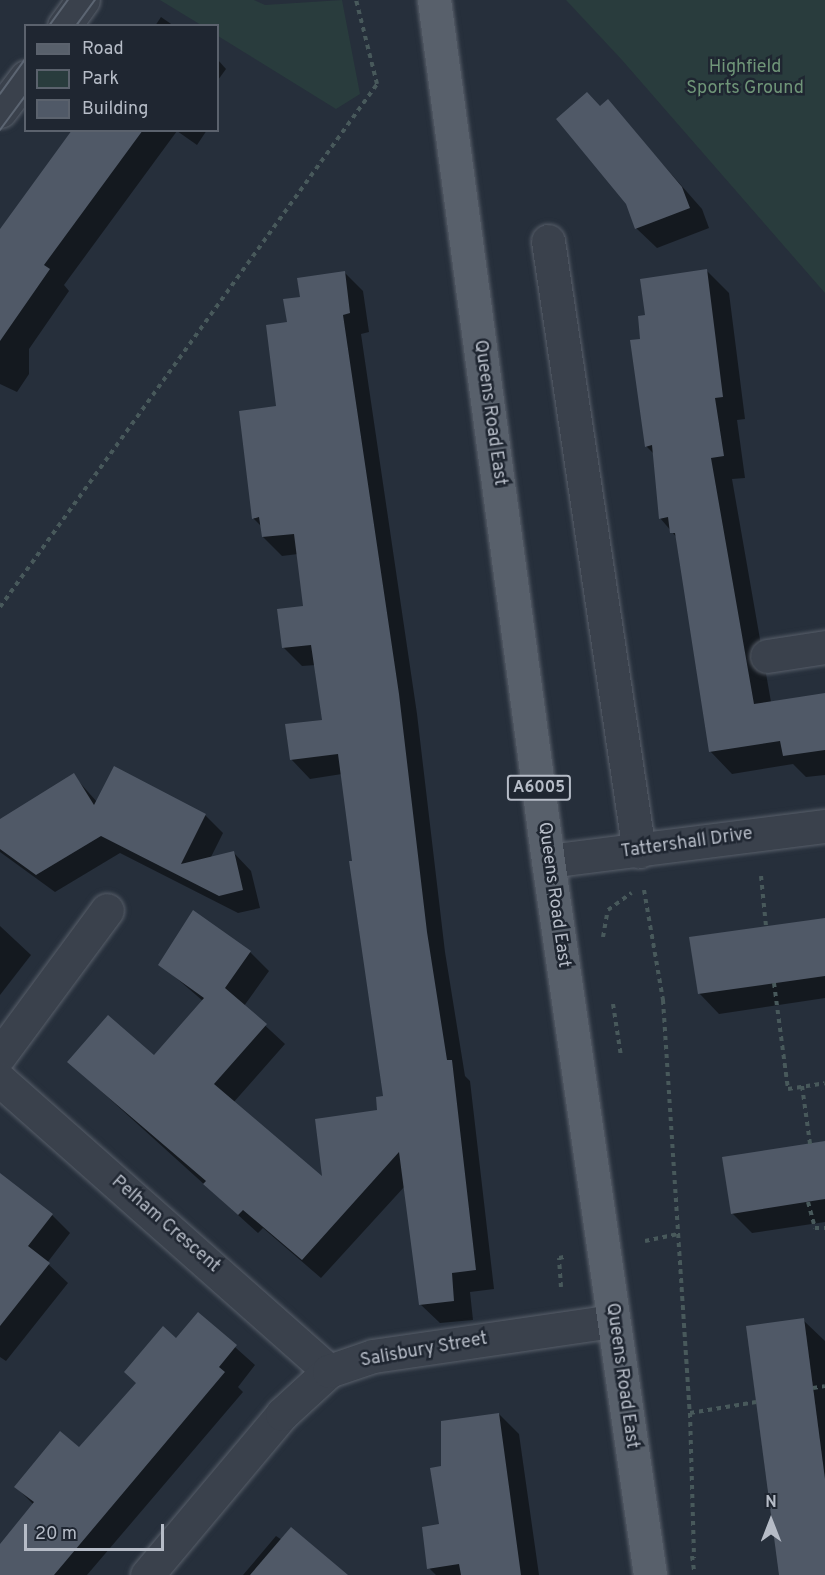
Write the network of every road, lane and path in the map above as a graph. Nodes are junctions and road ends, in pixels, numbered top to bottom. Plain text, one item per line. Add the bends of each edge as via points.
1 (83, 0) edge
2 (356, 0) edge
3 (434, 0) edge
4 (65, 24) edge
5 (24, 80) edge
6 (0, 111) edge
7 (549, 241) dead end
8 (0, 608) edge
9 (825, 647) edge
10 (767, 656) dead end
11 (825, 826) edge
12 (756, 834) junction
13 (639, 851) junction
14 (549, 861) junction
15 (107, 910) dead end
16 (766, 926) dead end
17 (604, 945) dead end
18 (774, 983) dead end
19 (613, 1000) dead end
20 (0, 1055) edge
21 (622, 1067) dead end
22 (0, 1080) edge
23 (825, 1083) edge
24 (801, 1086) junction
25 (810, 1144) dead end
26 (808, 1202) dead end
27 (825, 1228) edge
28 (642, 1231) dead end
29 (645, 1251) dead end
30 (613, 1320) junction
31 (329, 1371) junction
32 (825, 1386) edge
33 (813, 1388) dead end
34 (756, 1402) dead end
35 (690, 1413) junction
36 (685, 1512) dead end
37 (695, 1573) edge
38 (147, 1575) edge
39 (650, 1575) edge

1 - 4 street
2 - 8 path via 376,84
3 - 14 main road, Queens Road East / A6005
5 - 6 street
7 - 13 street
9 - 10 street
11 - 12 street, Tattershall Drive
12 - 13 street, Tattershall Drive
12 - 16 path
13 - 14 street, Tattershall Drive
14 - 30 main road, Queens Road East / A6005
15 - 20 street
17 - 35 path via 608,910 643,885 663,1000
18 - 24 path via 788,1089
19 - 21 path
22 - 31 street, Pelham Crescent
23 - 24 path
24 - 25 path
26 - 27 path via 815,1228
28 - 29 path
30 - 31 street, Salisbury Street via 373,1356
30 - 39 main road, Queens Road East / A6005
31 - 38 street, Salisbury Street via 282,1414
32 - 33 path
34 - 35 path
35 - 37 path
36 - 37 path

